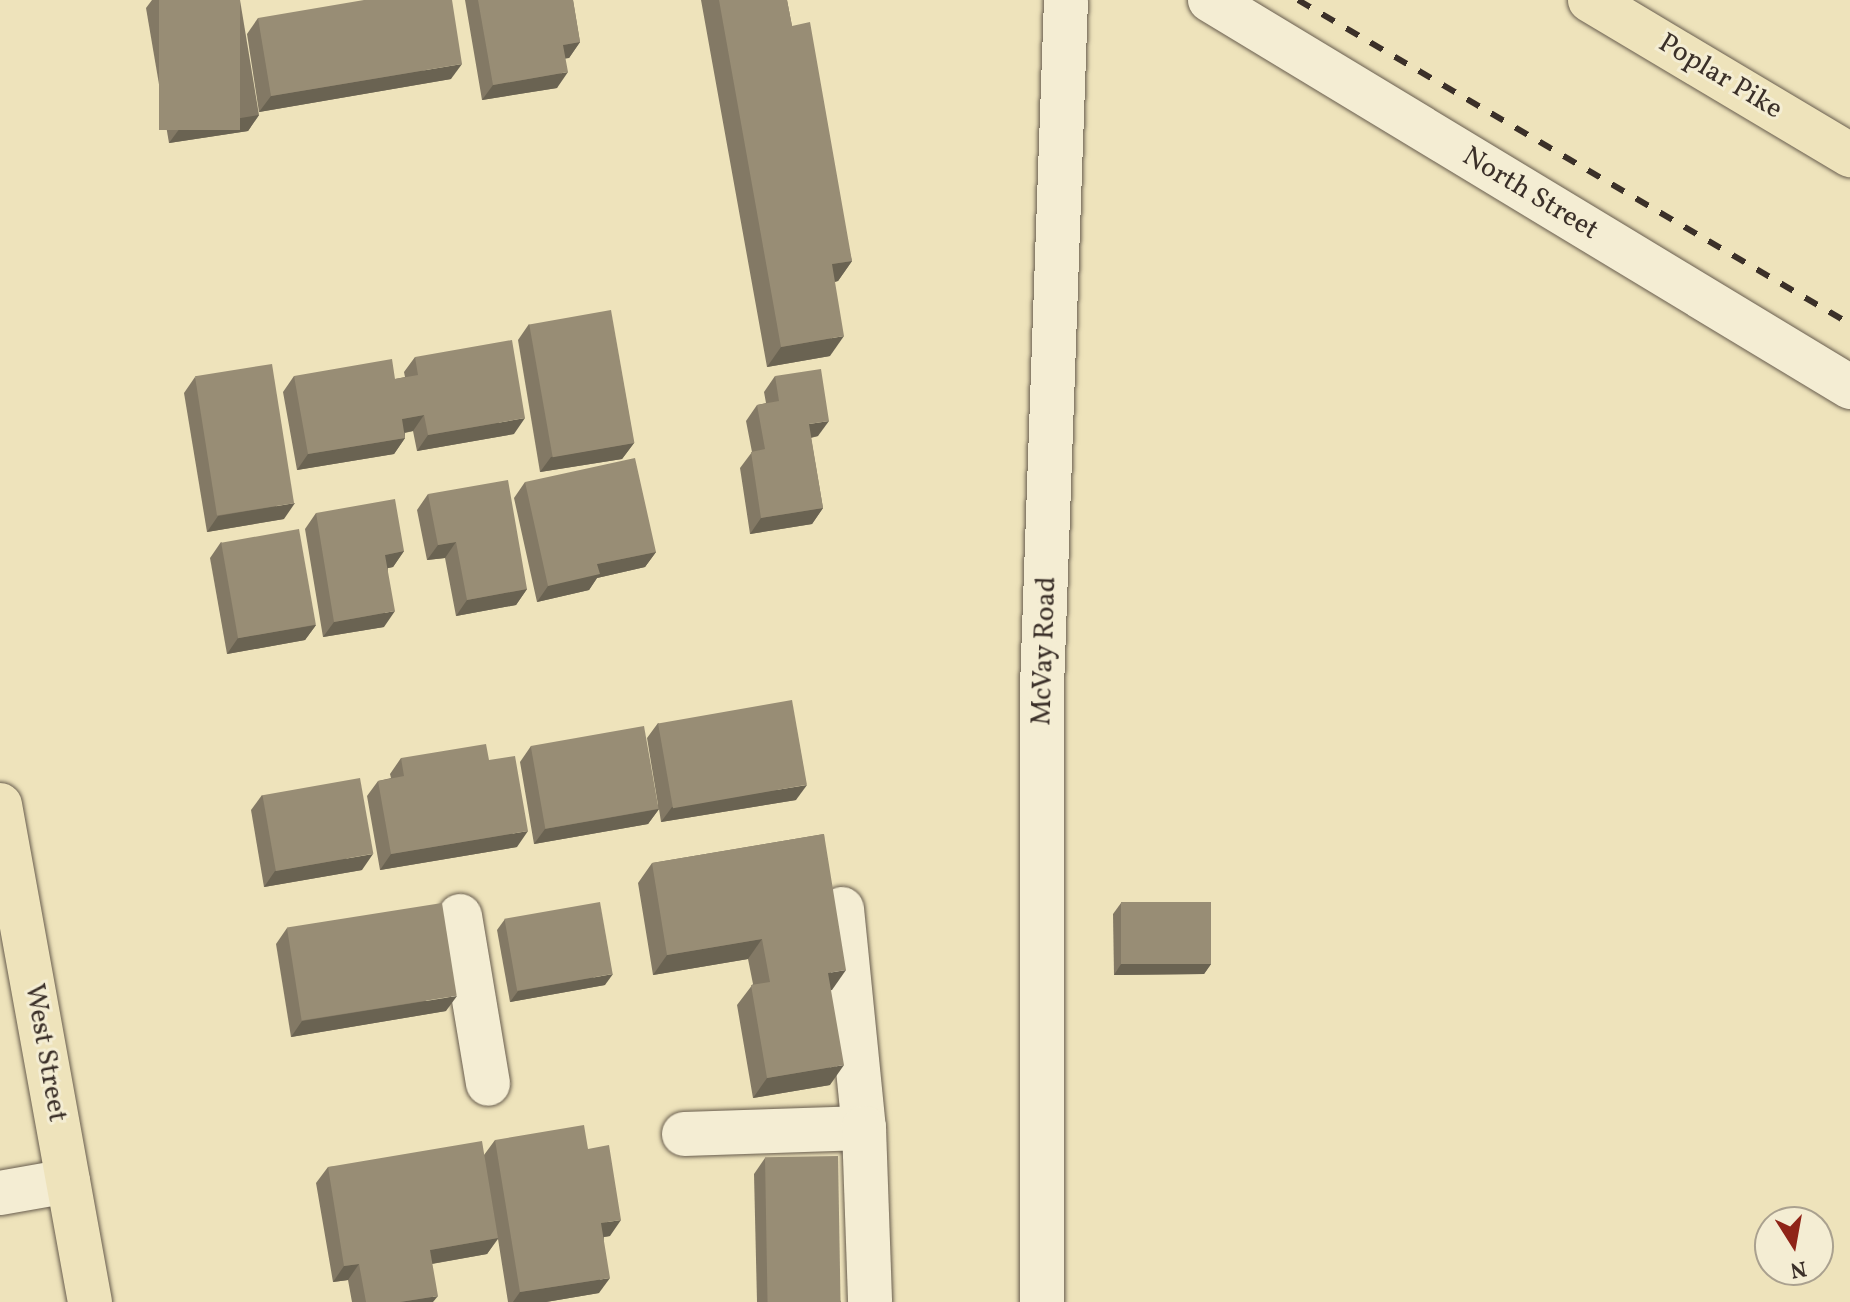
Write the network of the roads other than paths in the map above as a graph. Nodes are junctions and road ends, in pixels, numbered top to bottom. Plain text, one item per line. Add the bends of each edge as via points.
1 (1066, 0) edge
2 (1210, 0) edge
3 (1590, 0) edge
4 (1850, 155) edge
5 (1850, 387) edge
6 (0, 805) edge
7 (842, 909) dead end
8 (460, 916) dead end
9 (488, 1084) dead end
10 (864, 1128) junction
11 (684, 1134) dead end
12 (68, 1181) junction
13 (0, 1193) edge
14 (90, 1302) edge
15 (870, 1302) edge
16 (1042, 1302) edge

1 - 16 street, McVay Road via 1042,687
2 - 5 street, North Street
3 - 4 main road, Poplar Pike
6 - 12 main road, West Street
7 - 10 street
8 - 9 street
10 - 11 street
10 - 15 street
12 - 13 street
12 - 14 main road, West Street

